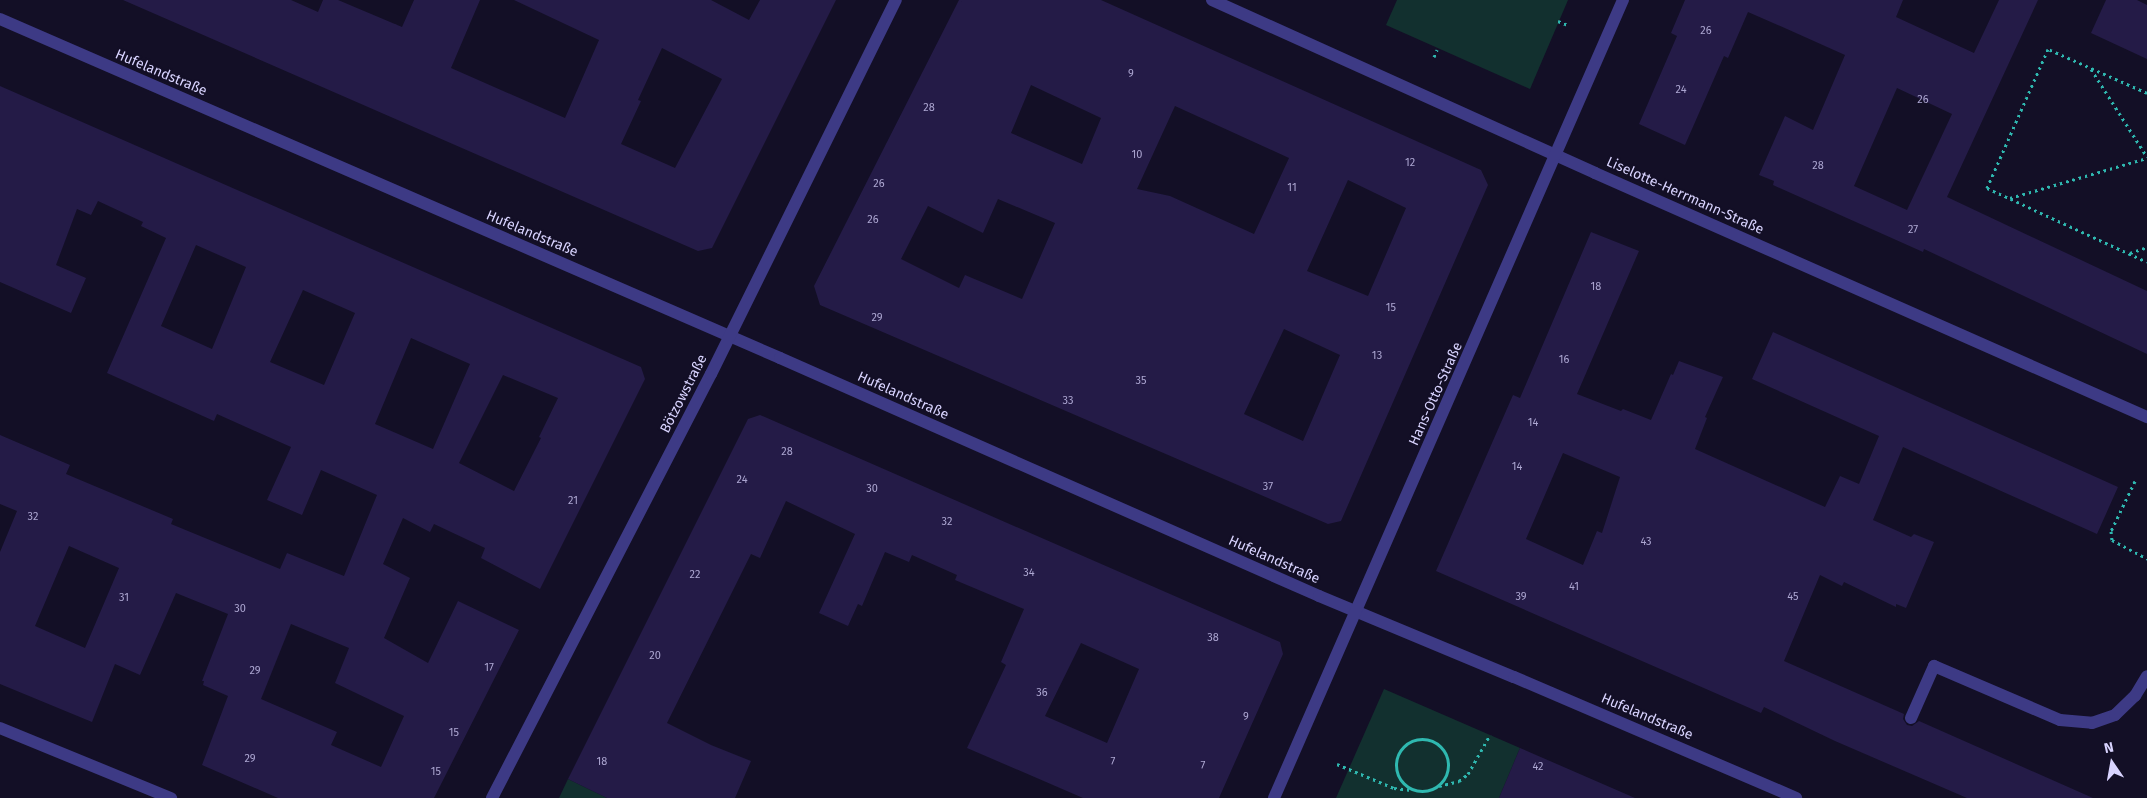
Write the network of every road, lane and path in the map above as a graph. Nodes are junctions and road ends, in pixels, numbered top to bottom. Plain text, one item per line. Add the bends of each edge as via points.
1 (896, 0) edge
2 (1212, 0) edge
3 (1623, 0) edge
4 (0, 19) edge
5 (1558, 21) dead end
6 (1568, 25) dead end
7 (1437, 50) dead end
8 (1434, 57) dead end
9 (2090, 68) junction
10 (2147, 93) edge
11 (1556, 155) junction
12 (2147, 158) edge
13 (2009, 198) junction
14 (2147, 247) edge
15 (2129, 254) junction
16 (2147, 262) edge
17 (730, 336) junction
18 (2147, 418) edge
19 (2135, 481) dead end
20 (2147, 560) edge
21 (1356, 612) junction
22 (2147, 676) edge
23 (1911, 718) dead end
24 (0, 728) edge
25 (1490, 735) dead end
26 (1337, 764) dead end
27 (1438, 786) junction
28 (1413, 790) junction
29 (171, 798) edge
30 (492, 798) edge
31 (1274, 798) edge
32 (1796, 798) edge

1 - 17 street, Bötzowstraße
2 - 11 street, Liselotte-Herrmann-Straße
3 - 11 street, Hans-Otto-Straße
4 - 17 street, Hufelandstraße
5 - 6 path
7 - 8 path
9 - 10 path
9 - 12 path
9 - 13 path via 2048,49 1987,188
11 - 18 street, Liselotte-Herrmann-Straße
11 - 21 street, Hans-Otto-Straße
12 - 13 path
13 - 15 path
14 - 15 path
15 - 16 path
17 - 21 street, Hufelandstraße
17 - 30 street, Bötzowstraße
19 - 20 path via 2111,531 2112,540
21 - 31 street, Hans-Otto-Straße
21 - 32 street, Hufelandstraße
22 - 23 street via 2134,696 2115,715 2092,723 2060,720 1934,666
24 - 29 street
25 - 27 path via 1468,774 1459,781
26 - 28 path via 1394,788
27 - 28 path
27 - 28 path via 1448,772 1447,755 1436,741 1418,738 1403,747 1396,762 1400,779

